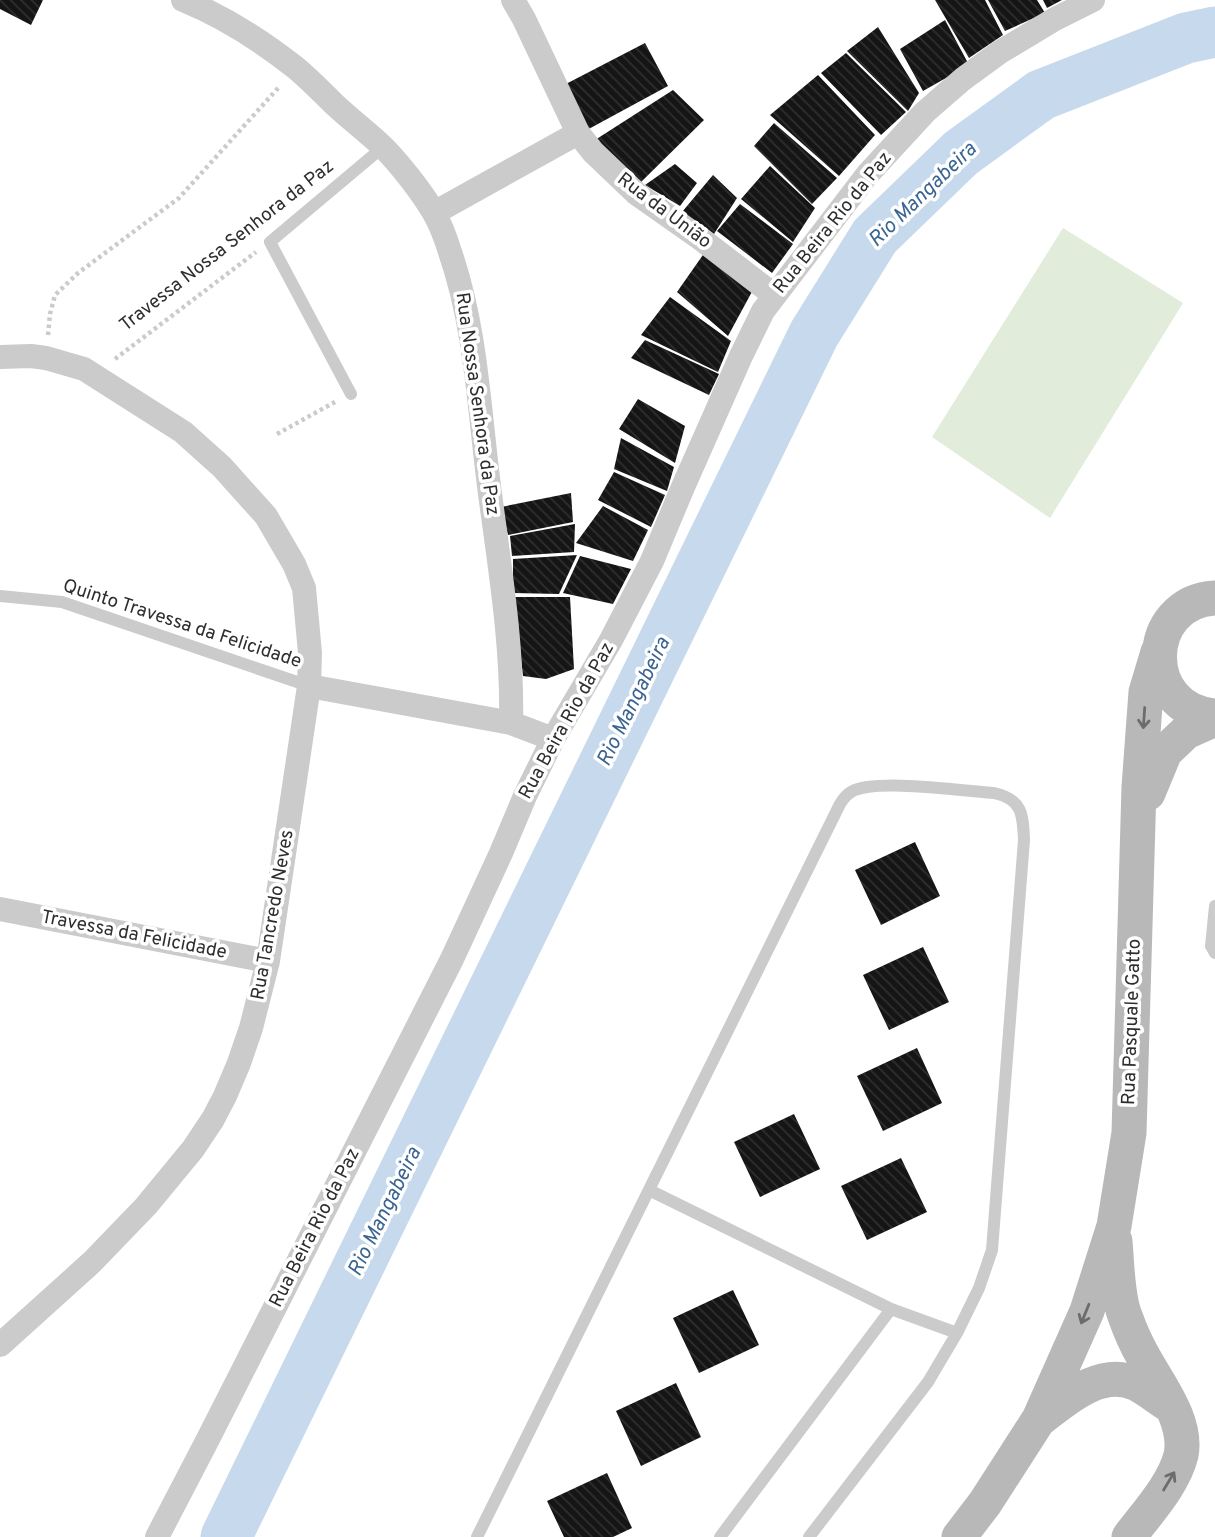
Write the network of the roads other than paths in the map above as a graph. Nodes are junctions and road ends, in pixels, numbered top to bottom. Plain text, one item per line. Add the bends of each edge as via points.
1 (183, 0) edge
2 (513, 0) edge
3 (1093, 0) edge
4 (578, 133) junction
5 (383, 147) junction
6 (434, 213) junction
7 (774, 295) junction
8 (0, 356) edge
9 (351, 394) road end
10 (0, 596) edge
11 (1215, 598) edge
12 (1158, 652) junction
13 (309, 686) junction
14 (1215, 718) edge
15 (512, 723) junction
16 (553, 739) junction
17 (1139, 816) junction
18 (1215, 906) edge
19 (0, 909) edge
20 (1215, 953) edge
21 (268, 961) junction
22 (649, 1190) junction
23 (1114, 1226) junction
24 (891, 1309) junction
25 (957, 1333) junction
26 (0, 1345) edge
27 (1172, 1406) junction
28 (1040, 1419) junction
29 (985, 1503) junction
30 (157, 1537) edge
31 (477, 1537) edge
32 (720, 1537) edge
33 (809, 1537) edge
34 (959, 1537) edge
35 (971, 1537) edge
36 (1129, 1537) edge

1 - 5 street, Rua Nossa Senhora da Paz via 244,32 296,68
2 - 4 street, Rua da União
3 - 7 street, Rua Beira Rio da Paz via 1000,52 925,112 867,175
4 - 6 street
4 - 7 street, Rua da União via 637,194
5 - 6 street, Rua Nossa Senhora da Paz
5 - 9 lane, Travessa Nossa Senhora da Paz via 270,242
6 - 15 street, Rua Nossa Senhora da Paz via 458,275 477,376 506,618
7 - 16 street, Rua Beira Rio da Paz via 741,356 642,580
8 - 13 street, Rua Tancredo Neves via 31,356 84,369 183,432 222,467 266,516 304,588
10 - 13 lane, Quinto Travessa da Felicidade via 62,602
11 - 12 street, Rua Pasquale Gatto via 1193,603 1180,612 1169,624
12 - 14 street via 1173,696 1187,708
12 -> 17 street, Rua Pasquale Gatto via 1146,692
13 - 15 street
13 - 21 street, Rua Tancredo Neves
14 - 17 street, Rua Pasquale Gatto via 1186,732 1165,752
15 - 16 street
16 - 30 street, Rua Beira Rio da Paz via 452,959
17 - 23 street, Rua Pasquale Gatto via 1129,1133
18 - 20 lane via 1211,946
19 - 21 street, Travessa da Felicidade
21 - 26 street, Rua Tancredo Neves via 239,1063 193,1149 92,1262
22 - 24 lane
22 - 25 lane via 846,794 870,785 1007,796 1020,810 1024,840 995,1227 979,1288
22 - 31 lane
23 - 27 street, Rua Pasquale Gatto via 1124,1313
23 -> 28 street, Rua Pasquale Gatto via 1087,1311
24 - 25 lane
24 - 32 lane
25 - 33 lane via 928,1382
27 - 28 street via 1135,1383 1113,1380 1093,1383
36 -> 27 street, Rua Pasquale Gatto via 1172,1478 1181,1456 1180,1428
28 - 29 street, Rua Pasquale Gatto
29 - 34 street, Rua Pasquale Gatto
29 - 35 street

